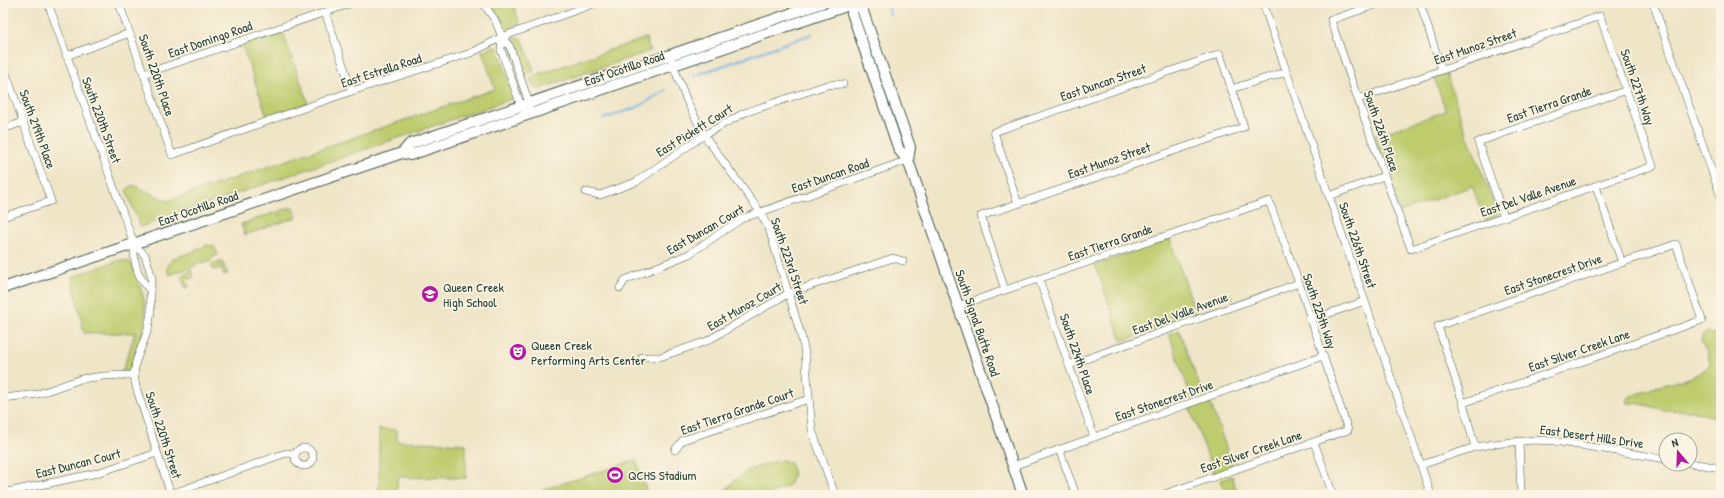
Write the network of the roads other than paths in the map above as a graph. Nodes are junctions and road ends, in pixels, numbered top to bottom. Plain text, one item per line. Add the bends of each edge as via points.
1 (48, 3) edge
2 (119, 3) edge
3 (352, 3) edge
4 (483, 3) edge
5 (596, 3) edge
6 (822, 3) edge
7 (854, 3) edge
8 (1263, 3) edge
9 (1381, 3) edge
10 (1420, 3) edge
11 (1653, 3) edge
12 (325, 12) junction
13 (1600, 16) joint
14 (130, 33) junction
15 (502, 37) junction
16 (66, 56) junction
17 (671, 60) junction
18 (3, 65) edge
19 (1442, 70) junction
20 (1286, 72) junction
21 (144, 74) junction
22 (843, 84) dead end
23 (1231, 89) junction
24 (1627, 90) junction
25 (352, 92) junction
26 (1358, 99) junction
27 (525, 104) junction
28 (528, 115) junction
29 (23, 122) junction
30 (3, 129) edge
31 (704, 135) junction
32 (402, 153) junction
33 (172, 155) joint
34 (908, 160) junction
35 (1653, 166) joint
36 (1384, 176) junction
37 (1596, 186) junction
38 (586, 192) dead end
39 (1328, 196) junction
40 (1721, 197) edge
41 (1269, 201) joint
42 (1018, 204) junction
43 (760, 212) junction
44 (3, 216) edge
45 (1504, 217) junction
46 (134, 244) junction
47 (1411, 249) joint
48 (903, 262) dead end
49 (1622, 263) junction
50 (1039, 279) junction
51 (1299, 283) junction
52 (3, 288) edge
53 (620, 288) dead end
54 (150, 290) junction
55 (1005, 290) junction
56 (789, 293) junction
57 (1365, 301) junction
58 (958, 306) junction
59 (1310, 320) junction
60 (1702, 320) joint
61 (642, 356) dead end
62 (1323, 356) junction
63 (1069, 365) junction
64 (134, 375) junction
65 (3, 398) edge
66 (809, 399) junction
67 (1463, 403) junction
68 (1348, 430) joint
69 (1094, 437) junction
70 (1519, 441) junction
71 (1314, 442) junction
72 (1475, 448) junction
73 (1059, 449) junction
74 (675, 450) dead end
75 (157, 453) junction
76 (295, 454) dead end
77 (1658, 458) edge
78 (1698, 464) edge
79 (1421, 465) junction
80 (1013, 466) junction
81 (1721, 468) edge
82 (3, 493) edge
83 (171, 494) edge
84 (835, 495) edge
85 (1023, 495) edge
86 (1076, 495) edge
87 (1162, 495) edge
88 (1333, 495) edge
89 (1430, 495) edge
90 (1521, 495) edge

1 - 16 street, South 220th Street
2 - 14 street, South 220th Place
3 - 12 street, East Domingo Road
4 - 15 street via 495,20
5 - 15 street, East Estrella Road
6 - 17 main road, East Ocotillo Road
7 - 17 main road, East Ocotillo Road
7 - 34 main road, South Signal Butte Road via 852,12 899,150
8 - 20 street, South 226th Street
9 - 26 street, South 226th Place via 1331,20
10 - 19 street
11 - 40 street
12 - 21 street, East Domingo Road
12 - 25 street
13 - 19 street, East Munoz Street
13 - 24 street, South 227th Way
14 - 16 street
14 - 21 street, South 220th Place
15 - 25 street, East Estrella Road via 471,53
15 - 27 street via 510,48
16 - 46 street, South 220th Street
17 - 27 main road, East Ocotillo Road
17 - 28 main road, East Ocotillo Road
17 - 31 street, South 223rd Street
18 - 29 street, South 219th Place
19 - 26 street, East Munoz Street
20 - 23 street
20 - 39 street, South 226th Street
21 - 33 street, South 220th Place
22 - 31 street, East Pickett Court via 827,85 744,113
23 - 42 street, East Munoz Street via 1244,127
23 - 42 street, East Duncan Street via 1220,54 994,132
24 - 35 street, South 227th Way
24 - 45 street, East Tierra Grande via 1478,142
25 - 33 street, East Estrella Road
26 - 36 street, South 226th Place
27 - 28 street
27 - 32 main road, East Ocotillo Road via 410,144
28 - 32 main road, East Ocotillo Road via 410,155
29 - 30 street
29 - 44 street, South 219th Place via 51,201
31 - 38 street, East Pickett Court via 636,182 600,195
31 - 43 street, South 223rd Street
32 - 46 main road, East Ocotillo Road
34 - 43 street, East Duncan Road
34 - 58 main road, South Signal Butte Road
35 - 37 street, East Del Valle Avenue
36 - 39 street
36 - 47 street, South 226th Place
37 - 45 street, East Del Valle Avenue
37 - 49 street
39 - 57 street, South 226th Street
41 - 50 street, East Tierra Grande
41 - 51 street, South 225th Way
42 - 55 street, East Munoz Street via 982,216
43 - 53 street, East Duncan Court via 741,219 689,254 625,280
43 - 56 street, South 223rd Street via 769,229
45 - 47 street, East Del Valle Avenue
46 - 52 main road, East Ocotillo Road
46 - 54 street, South 220th Street via 133,259 142,282
46 - 54 street, South 220th Street via 145,255 152,278
48 - 56 street, East Munoz Court via 893,258
49 - 60 street, East Stonecrest Drive via 1676,244
49 - 67 street, East Stonecrest Drive via 1438,326
50 - 55 street, East Tierra Grande
50 - 63 street, South 224th Place
51 - 59 street, South 225th Way
51 - 63 street, East Del Valle Avenue
54 - 64 street, South 220th Street via 151,311 148,330 136,361
55 - 58 street, East Tierra Grande
56 - 61 street, East Munoz Court via 707,341 660,357
56 - 66 street, South 223rd Street via 801,335
57 - 59 street
57 - 79 street, South 226th Street
58 - 80 main road, South Signal Butte Road
59 - 62 street, South 225th Way
60 - 67 street, East Silver Creek Lane
62 - 68 street, South 225th Way
62 - 69 street, East Stonecrest Drive
63 - 69 street, South 224th Place
64 - 65 street via 81,379 38,394
64 - 75 street, South 220th Street
66 - 74 street, East Tierra Grande Court via 683,440
66 - 84 street, South 223rd Street via 812,430
67 - 72 street
68 - 71 street, East Silver Creek Lane
69 - 73 street, East Stonecrest Drive
70 - 72 street, East Desert Hills Drive
70 - 77 street, East Desert Hills Drive via 1554,441
70 - 90 street
71 - 87 street, East Silver Creek Lane
71 - 88 street
72 - 79 street, East Desert Hills Drive
73 - 80 street, East Stonecrest Drive
73 - 86 street
75 - 82 street, East Duncan Court via 97,473
75 - 83 street, South 220th Street
76 - 83 street via 286,453
78 - 81 street
79 - 89 street, South 226th Street
80 - 85 main road, South Signal Butte Road

